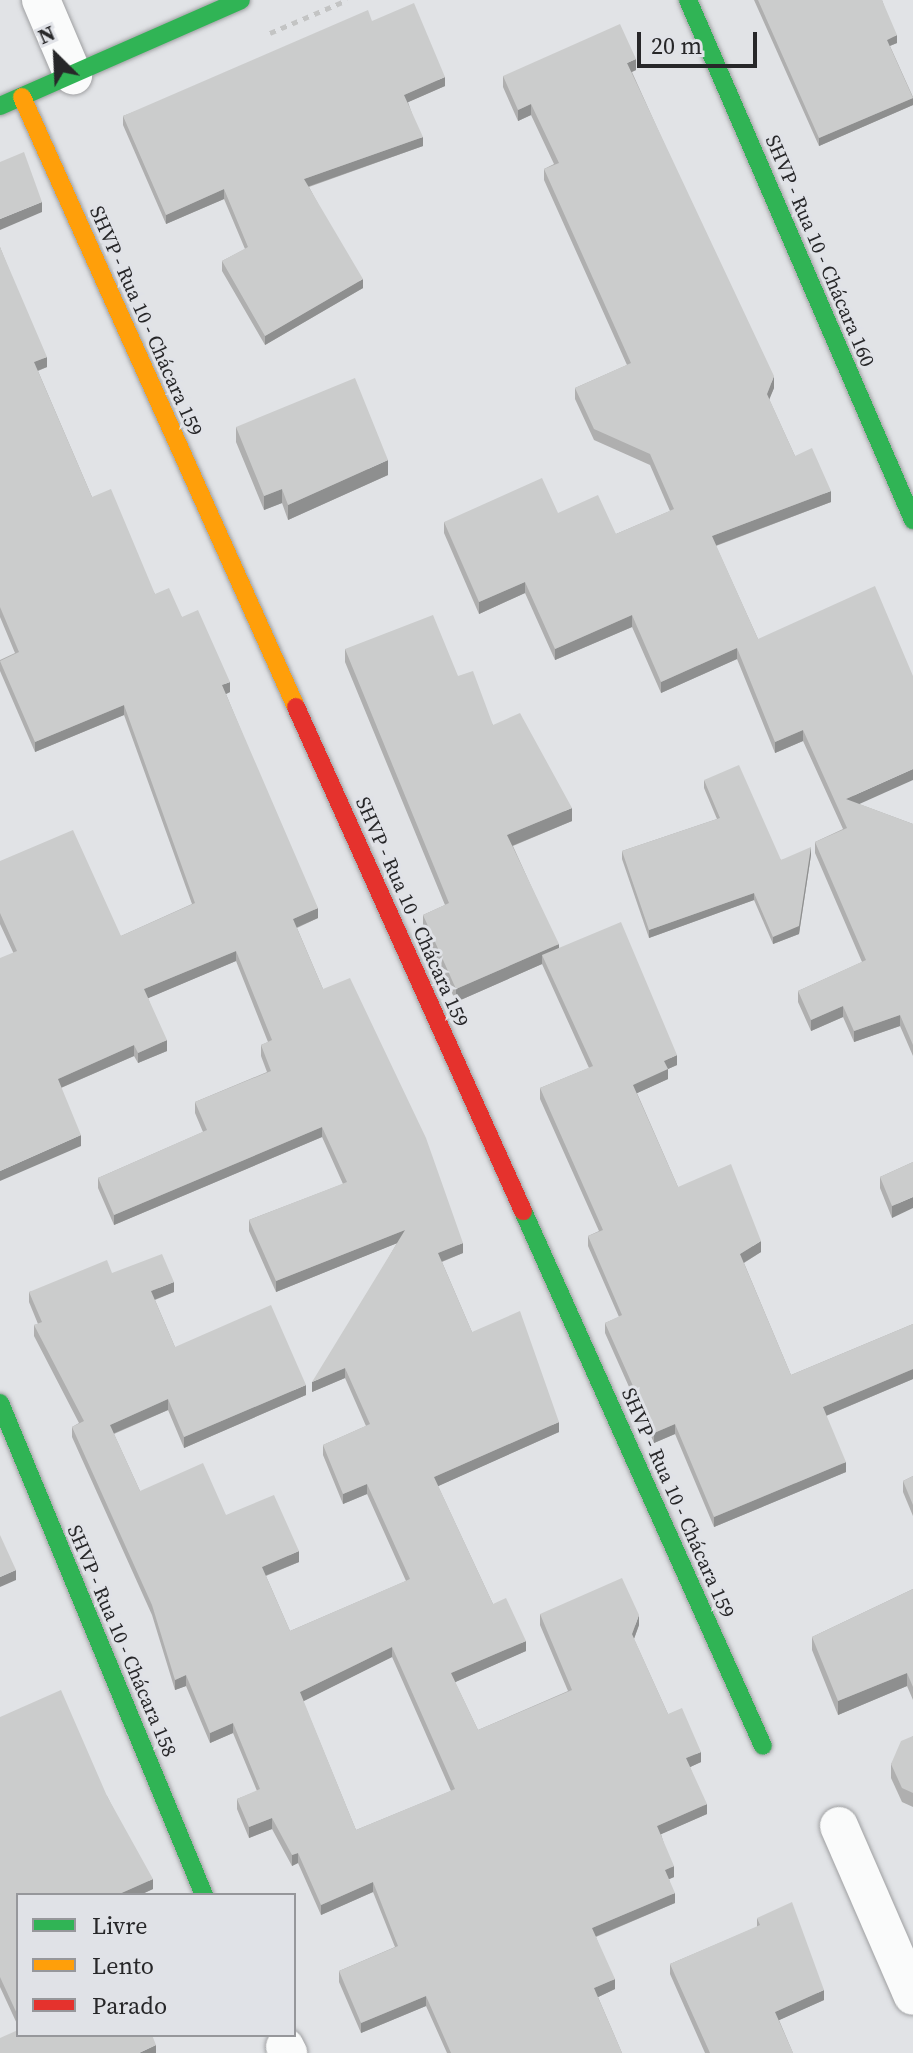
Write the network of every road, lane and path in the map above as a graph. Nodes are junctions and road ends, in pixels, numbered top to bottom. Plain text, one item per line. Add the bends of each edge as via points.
1 (41, 0) edge
2 (241, 0) edge
3 (688, 0) edge
4 (73, 75) junction
5 (22, 97) junction
6 (0, 106) edge
7 (913, 520) edge
8 (0, 1403) edge
9 (763, 1746) dead end
10 (839, 1826) dead end
11 (203, 1893) edge
12 (913, 1996) edge

1 - 4 street
2 - 4 street
3 - 7 street, SHVP - Rua 10 - Chácara 160
4 - 5 street
5 - 6 street
5 - 9 street, SHVP - Rua 10 - Chácara 159
8 - 11 street, SHVP - Rua 10 - Chácara 158
10 - 12 street

